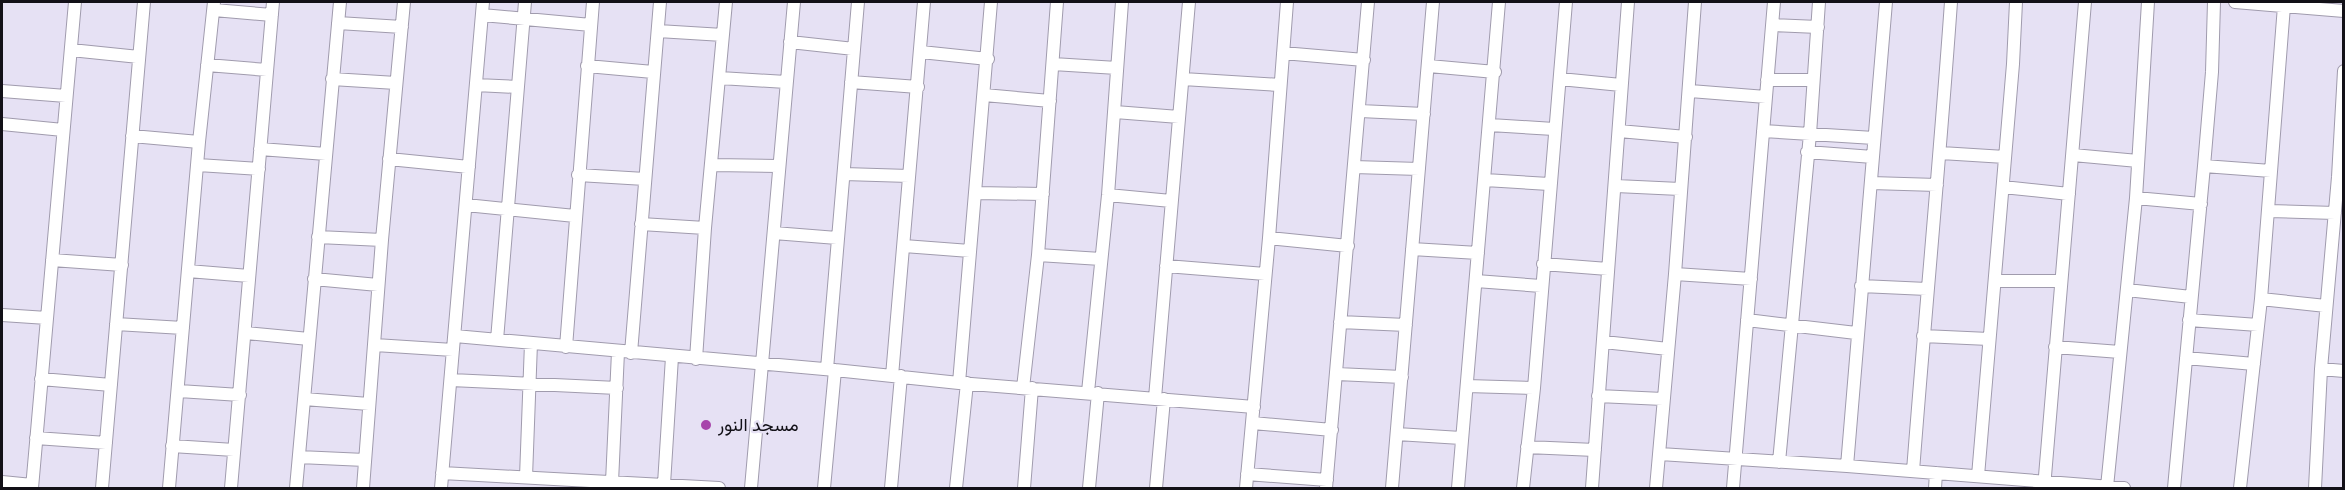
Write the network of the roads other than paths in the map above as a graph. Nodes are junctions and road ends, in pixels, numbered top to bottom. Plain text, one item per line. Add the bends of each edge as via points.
1 (75, 2) edge
2 (142, 2) edge
3 (273, 2) edge
4 (340, 2) edge
5 (404, 2) edge
6 (483, 2) edge
7 (525, 2) edge
8 (593, 2) edge
9 (660, 2) edge
10 (726, 2) edge
11 (794, 2) edge
12 (858, 2) edge
13 (924, 2) edge
14 (991, 2) edge
15 (1058, 2) edge
16 (1122, 2) edge
17 (1189, 2) edge
18 (1287, 2) edge
19 (1368, 2) edge
20 (1433, 2) edge
21 (1499, 2) edge
22 (1566, 2) edge
23 (1628, 2) edge
24 (1695, 2) edge
25 (1774, 2) edge
26 (1819, 2) edge
27 (1886, 2) edge
28 (1951, 2) edge
29 (2016, 2) edge
30 (2085, 2) edge
31 (2148, 2) edge
32 (2214, 2) edge
33 (2235, 2) edge
34 (2290, 5) edge
35 (214, 6) edge
36 (2343, 11) edge
37 (272, 15) junction
38 (482, 15) junction
39 (524, 18) junction
40 (338, 23) junction
41 (591, 25) junction
42 (1772, 25) junction
43 (402, 27) junction
44 (1818, 27) junction
45 (657, 31) junction
46 (723, 35) junction
47 (790, 42) junction
48 (854, 49) junction
49 (71, 50) junction
50 (921, 52) junction
51 (1283, 53) junction
52 (139, 57) junction
53 (988, 59) junction
54 (1364, 60) junction
55 (1053, 64) junction
56 (207, 65) junction
57 (587, 66) junction
58 (1429, 66) junction
59 (1117, 68) junction
60 (267, 70) junction
61 (2343, 71) edge
62 (653, 72) junction
63 (1495, 72) junction
64 (720, 78) junction
65 (332, 79) junction
66 (1183, 79) junction
67 (1560, 79) junction
68 (1767, 80) junction
69 (1813, 80) junction
70 (786, 82) junction
71 (851, 82) junction
72 (396, 83) junction
73 (476, 85) junction
74 (1280, 85) junction
75 (1621, 85) junction
76 (518, 87) junction
77 (918, 87) junction
78 (2, 91) edge
79 (1690, 91) junction
80 (984, 95) junction
81 (66, 96) junction
82 (1766, 97) junction
83 (1050, 101) junction
84 (1359, 111) junction
85 (1115, 112) junction
86 (1424, 114) junction
87 (1179, 117) junction
88 (2, 124) edge
89 (1490, 125) junction
90 (1554, 129) junction
91 (63, 130) junction
92 (1619, 131) junction
93 (1763, 131) junction
94 (1810, 134) junction
95 (132, 136) junction
96 (1686, 137) junction
97 (1874, 138) junction
98 (199, 142) junction
99 (260, 149) junction
100 (1808, 152) junction
101 (1941, 153) junction
102 (326, 154) junction
103 (2073, 155) junction
104 (1873, 157) junction
105 (2005, 157) junction
106 (389, 159) junction
107 (2138, 161) junction
108 (198, 165) junction
109 (712, 165) junction
110 (778, 166) junction
111 (2204, 166) junction
112 (469, 167) junction
113 (1354, 167) junction
114 (258, 169) junction
115 (1419, 169) junction
116 (2271, 171) junction
117 (844, 174) junction
118 (578, 175) junction
119 (909, 176) junction
120 (2341, 177) edge
121 (645, 179) junction
122 (1485, 180) junction
123 (1871, 183) junction
124 (1550, 184) junction
125 (1937, 185) junction
126 (1616, 186) junction
127 (2003, 187) junction
128 (1680, 189) junction
129 (975, 193) junction
130 (1043, 194) junction
131 (2069, 194) junction
132 (1108, 195) junction
133 (2136, 198) junction
134 (1171, 201) junction
135 (2200, 204) junction
136 (466, 205) junction
137 (508, 210) junction
138 (2268, 211) junction
139 (2335, 213) junction
140 (576, 216) junction
141 (641, 224) junction
142 (705, 228) junction
143 (774, 232) junction
144 (318, 237) junction
145 (837, 238) junction
146 (1269, 238) junction
147 (382, 240) junction
148 (904, 246) junction
149 (1348, 246) junction
150 (1412, 249) junction
151 (970, 251) junction
152 (1478, 253) junction
153 (1038, 255) junction
154 (1101, 259) junction
155 (52, 260) junction
156 (1543, 264) junction
157 (122, 265) junction
158 (1166, 266) junction
159 (1608, 269) junction
160 (188, 271) junction
161 (1265, 274) junction
162 (1676, 274) junction
163 (249, 276) junction
164 (315, 279) junction
165 (1751, 279) junction
166 (1476, 281) junction
167 (1995, 281) junction
168 (2061, 281) junction
169 (378, 285) junction
170 (1541, 286) junction
171 (1861, 286) junction
172 (1927, 289) junction
173 (2127, 290) junction
174 (2191, 297) junction
175 (2261, 299) junction
176 (2326, 306) junction
177 (2, 315) edge
178 (47, 318) junction
179 (1747, 320) junction
180 (2189, 320) junction
181 (1340, 322) junction
182 (116, 324) junction
183 (1406, 325) junction
184 (1792, 325) junction
185 (2258, 325) junction
186 (183, 328) junction
187 (246, 333) junction
188 (1856, 333) junction
189 (455, 336) junction
190 (1923, 336) junction
191 (309, 339) junction
192 (1989, 339) junction
193 (497, 340) junction
194 (1604, 342) junction
195 (531, 343) junction
196 (375, 345) junction
197 (566, 347) junction
198 (2055, 347) junction
199 (1668, 349) junction
200 (453, 350) junction
201 (625, 352) junction
202 (2120, 352) junction
203 (672, 357) junction
204 (696, 358) junction
205 (2186, 358) junction
206 (2254, 363) junction
207 (763, 364) junction
208 (831, 369) junction
209 (2321, 369) junction
210 (2343, 371) edge
211 (1337, 374) junction
212 (897, 376) junction
213 (1402, 377) junction
214 (41, 379) junction
215 (451, 380) junction
216 (963, 383) junction
217 (530, 384) junction
218 (111, 385) junction
219 (1467, 386) junction
220 (616, 388) junction
221 (1027, 388) junction
222 (1534, 388) junction
223 (179, 390) junction
224 (1093, 392) junction
225 (240, 395) junction
226 (1598, 396) junction
227 (1160, 398) junction
228 (304, 399) junction
229 (1663, 399) junction
230 (369, 404) junction
231 (1254, 407) junction
232 (1253, 423) junction
233 (1332, 430) junction
234 (1397, 434) junction
235 (36, 438) junction
236 (1461, 438) junction
237 (106, 442) junction
238 (172, 446) junction
239 (1527, 447) junction
240 (234, 450) junction
241 (1595, 450) junction
242 (1660, 454) junction
243 (299, 457) junction
244 (365, 460) junction
245 (1735, 460) junction
246 (1779, 462) junction
247 (1846, 466) junction
248 (1913, 471) junction
249 (442, 473) junction
250 (1936, 473) junction
251 (1247, 474) junction
252 (1977, 476) junction
253 (526, 477) junction
254 (2, 482) edge
255 (612, 482) junction
256 (664, 484) junction
257 (1326, 484) edge
258 (632, 486) edge
259 (2044, 486) edge
260 (32, 487) edge
261 (2107, 487) edge
262 (2122, 488) edge
263 (102, 489) edge
264 (170, 489) edge
265 (231, 489) edge
266 (296, 489) edge
267 (363, 489) edge
268 (441, 489) edge
269 (719, 489) edge
270 (751, 489) edge
271 (824, 489) edge
272 (891, 489) edge
273 (956, 489) edge
274 (1024, 489) edge
275 (1089, 489) edge
276 (1156, 489) edge
277 (1246, 489) edge
278 (1392, 489) edge
279 (1458, 489) edge
280 (1523, 489) edge
281 (1592, 489) edge
282 (1656, 489) edge
283 (1733, 489) edge
284 (1935, 489) edge
285 (2174, 489) edge
286 (2240, 489) edge
287 (2315, 489) edge

1 - 49 street
2 - 52 street
3 - 37 street
4 - 40 street
5 - 43 street
6 - 38 street
7 - 39 street
8 - 41 street
9 - 45 street
10 - 46 street
11 - 47 street
12 - 48 street
13 - 50 street
14 - 53 street
15 - 55 street
16 - 59 street
17 - 66 street
18 - 51 street
19 - 54 street
20 - 58 street
21 - 63 street
22 - 67 street
23 - 75 street
24 - 79 street
25 - 42 street
26 - 44 street
27 - 97 street
28 - 101 street
29 - 105 street
30 - 103 street
31 - 107 street
32 - 111 street
33 - 34 street
34 - 36 street
34 - 116 street
35 - 37 street
35 - 56 street
37 - 60 street
38 - 39 street
38 - 73 street
39 - 41 street
39 - 76 street
40 - 43 street
40 - 65 street
41 - 57 street
42 - 44 street
42 - 68 street
43 - 72 street
44 - 69 street
45 - 46 street
45 - 62 street
46 - 64 street
47 - 48 street
47 - 70 street
48 - 71 street
49 - 52 street
49 - 81 street
50 - 53 street
50 - 77 street
51 - 54 street
51 - 74 street
52 - 95 street
53 - 80 street
54 - 84 street
55 - 59 street
55 - 83 street
56 - 60 street
56 - 98 street
57 - 62 street
57 - 118 street
58 - 63 street
58 - 86 street
59 - 85 street
60 - 99 street
61 - 120 street
62 - 121 street
63 - 89 street
64 - 70 street
64 - 109 street
65 - 72 street
65 - 102 street
66 - 74 street
66 - 87 street
67 - 75 street
67 - 90 street
68 - 69 street
68 - 82 street
69 - 94 street
70 - 110 street
71 - 77 street
71 - 117 street
72 - 106 street
73 - 76 street
73 - 112 street
74 - 146 street
75 - 92 street
76 - 137 street
77 - 119 street
78 - 81 street
79 - 82 street
79 - 96 street
80 - 83 street
80 - 129 street
81 - 91 street
82 - 93 street
83 - 130 street
84 - 86 street
84 - 113 street
85 - 87 street
85 - 132 street
86 - 115 street
87 - 134 street
88 - 91 street
89 - 90 street
89 - 122 street
90 - 124 street
91 - 155 street
92 - 96 street
92 - 126 street
93 - 94 street
93 - 165 street
94 - 97 street
94 - 100 street
95 - 98 street
95 - 157 street
96 - 128 street
97 - 104 street
98 - 108 street
99 - 102 street
99 - 114 street
100 - 104 street
100 - 184 street
101 - 105 street
101 - 125 street
102 - 144 street
103 - 107 street
103 - 131 street
104 - 123 street
105 - 127 street
106 - 112 street
106 - 147 street
107 - 133 street
108 - 114 street
108 - 160 street
109 - 110 street
109 - 142 street
110 - 143 street
111 - 116 street
111 - 135 street
112 - 136 street
113 - 115 street
113 - 149 street
114 - 163 street
115 - 150 street
116 - 138 street
117 - 119 street
117 - 145 street
118 - 121 street
118 - 140 street
119 - 148 street
120 - 139 street
121 - 141 street
122 - 124 street
122 - 152 street
123 - 125 street
123 - 171 street
124 - 156 street
125 - 172 street
126 - 128 street
126 - 159 street
127 - 131 street
127 - 167 street
128 - 162 street
129 - 130 street
129 - 151 street
130 - 153 street
131 - 168 street
132 - 134 street
132 - 154 street
133 - 135 street
133 - 173 street
134 - 158 street
135 - 174 street
136 - 137 street
136 - 189 street
137 - 140 street
137 - 193 street
138 - 139 street
138 - 175 street
139 - 176 street
140 - 197 street
141 - 142 street
141 - 201 street
142 - 204 street
143 - 145 street
143 - 207 street
144 - 147 street
144 - 164 street
145 - 208 street
146 - 149 street
146 - 161 street
147 - 169 street
148 - 151 street
148 - 212 street
149 - 181 street
150 - 152 street
150 - 183 street
151 - 216 street
152 - 166 street
153 - 154 street
153 - 221 street
154 - 224 street
155 - 157 street
155 - 178 street
156 - 159 street
156 - 170 street
157 - 182 street
158 - 161 street
158 - 227 street
159 - 194 street
160 - 163 street
160 - 186 street
161 - 231 street
162 - 165 street
162 - 199 street
163 - 187 street
164 - 169 street
164 - 191 street
165 - 179 street
166 - 170 street
166 - 219 street
167 - 168 street
167 - 192 street
168 - 198 street
169 - 196 street
170 - 222 street
171 - 172 street
171 - 188 street
172 - 190 street
173 - 174 street
173 - 202 street
174 - 180 street
175 - 176 street
175 - 185 street
176 - 209 street
177 - 178 street
178 - 214 street
179 - 184 street
179 - 245 street
180 - 185 street
180 - 205 street
181 - 183 street
181 - 211 street
182 - 186 street
182 - 218 street
183 - 213 street
184 - 188 street
184 - 246 street
185 - 206 street
186 - 223 street
187 - 191 street
187 - 225 street
188 - 247 street
189 - 193 street
189 - 200 street
190 - 192 street
190 - 248 street
191 - 228 street
192 - 252 street
193 - 195 street
194 - 199 street
194 - 226 street
195 - 197 street
195 - 217 street
196 - 200 street
196 - 230 street
197 - 201 street
198 - 202 street
198 - 259 street
199 - 229 street
200 - 215 street
201 - 203 street
201 - 220 street
202 - 261 street
203 - 204 street
203 - 256 street
204 - 207 street
205 - 206 street
205 - 285 street
206 - 286 street
207 - 208 street
207 - 270 street
208 - 212 street
208 - 271 street
209 - 210 street
209 - 287 street
211 - 213 street
211 - 233 street
212 - 216 street
212 - 272 street
213 - 234 street
214 - 218 street
214 - 235 street
215 - 217 street
215 - 249 street
216 - 221 street
216 - 273 street
217 - 220 street
217 - 253 street
218 - 237 street
219 - 222 street
219 - 236 street
220 - 255 street
221 - 224 street
221 - 274 street
222 - 239 street
223 - 225 street
223 - 238 street
224 - 227 street
224 - 275 street
225 - 240 street
226 - 229 street
226 - 241 street
227 - 231 street
227 - 276 street
228 - 230 street
228 - 243 street
229 - 242 street
230 - 244 street
231 - 232 street
232 - 233 street
232 - 251 street
233 - 257 street
234 - 236 street
234 - 278 street
235 - 237 street
235 - 260 street
236 - 279 street
237 - 263 street
238 - 240 street
238 - 264 street
239 - 241 street
239 - 280 street
240 - 265 street
241 - 281 street
242 - 245 street
242 - 282 street
243 - 244 street
243 - 266 street
244 - 267 street
245 - 246 street
245 - 283 street
246 - 247 street
247 - 248 street
248 - 250 street
249 - 253 street
249 - 268 street
250 - 252 street
250 - 284 street
251 - 257 street
251 - 277 street
252 - 259 street
253 - 255 street
254 - 260 street
255 - 258 street
256 - 258 street
256 - 269 street
259 - 261 street
261 - 262 street

